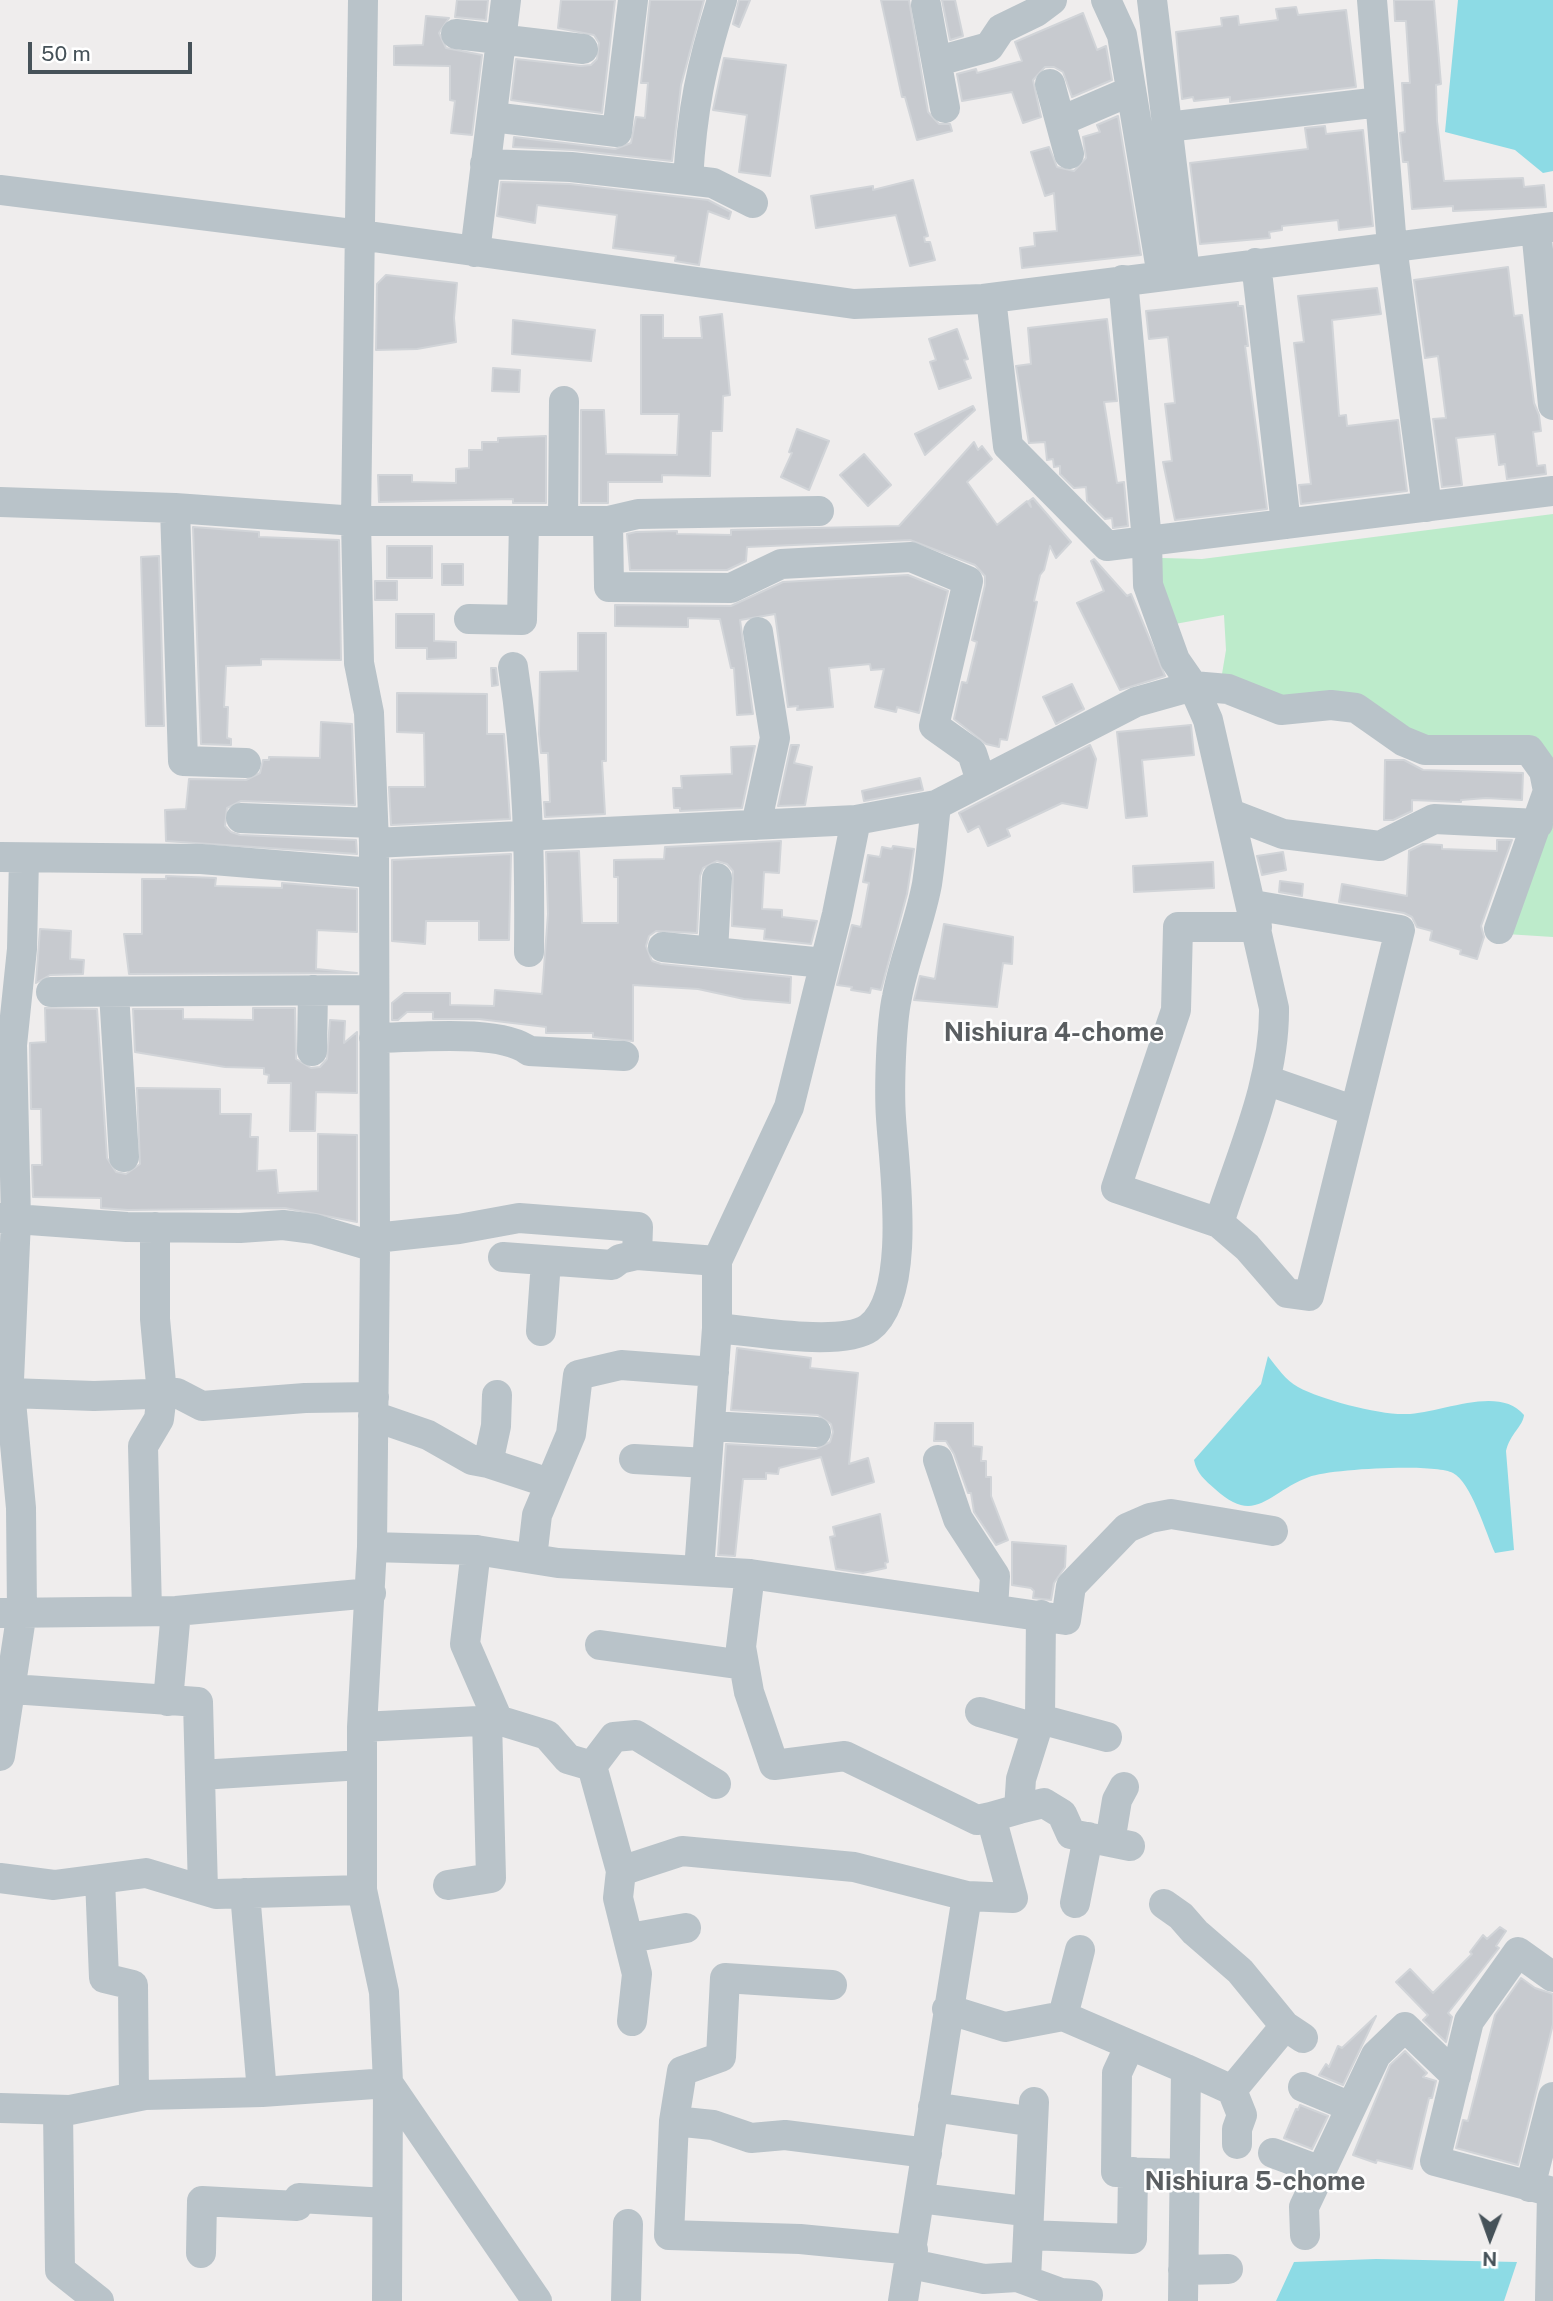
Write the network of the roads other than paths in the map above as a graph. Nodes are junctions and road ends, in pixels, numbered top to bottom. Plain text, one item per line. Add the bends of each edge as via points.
1 (363, 0) edge
2 (506, 0) edge
3 (633, 0) edge
4 (722, 0) edge
5 (1052, 0) edge
6 (1106, 0) edge
7 (1152, 0) edge
8 (1371, 0) edge
9 (926, 5) dead end
10 (456, 34) dead end
11 (501, 39) junction
12 (583, 49) dead end
13 (938, 61) junction
14 (1050, 84) dead end
15 (1131, 91) junction
16 (1380, 102) junction
17 (945, 108) dead end
18 (492, 117) junction
19 (1061, 121) junction
20 (1167, 127) junction
21 (1069, 154) dead end
22 (485, 164) junction
23 (688, 180) junction
24 (0, 190) edge
25 (753, 203) dead end
26 (1545, 228) edge
27 (359, 235) junction
28 (1392, 246) junction
29 (475, 252) junction
30 (1256, 263) junction
31 (1174, 274) junction
32 (1123, 280) junction
33 (991, 298) junction
34 (564, 401) dead end
35 (1553, 405) edge
36 (1553, 491) edge
37 (0, 502) edge
38 (1427, 507) junction
39 (175, 508) junction
40 (819, 511) dead end
41 (356, 521) junction
42 (524, 521) junction
43 (563, 521) junction
44 (608, 521) junction
45 (1286, 524) junction
46 (1147, 541) junction
47 (469, 619) dead end
48 (758, 632) dead end
49 (513, 667) dead end
50 (1193, 686) junction
51 (246, 763) dead end
52 (981, 780) junction
53 (936, 805) junction
54 (1231, 814) junction
55 (241, 818) dead end
56 (856, 820) junction
57 (1538, 824) junction
58 (756, 825) junction
59 (373, 833) junction
60 (530, 834) junction
61 (12, 858) edge
62 (373, 873) junction
63 (717, 878) dead end
64 (1255, 916) junction
65 (1499, 929) dead end
66 (663, 947) dead end
67 (529, 952) dead end
68 (713, 952) junction
69 (824, 963) junction
70 (313, 990) junction
71 (374, 990) junction
72 (51, 992) dead end
73 (114, 993) junction
74 (374, 1038) junction
75 (6, 1044) edge
76 (312, 1051) dead end
77 (624, 1056) dead end
78 (1266, 1080) junction
79 (1355, 1111) junction
80 (124, 1157) dead end
81 (8, 1219) edge
82 (1219, 1223) junction
83 (155, 1227) junction
84 (375, 1242) junction
85 (636, 1255) junction
86 (503, 1257) dead end
87 (546, 1261) junction
88 (717, 1261) junction
89 (717, 1328) junction
90 (541, 1331) dead end
91 (714, 1372) junction
92 (10, 1393) junction
93 (162, 1394) junction
94 (497, 1395) dead end
95 (373, 1407) junction
96 (710, 1426) junction
97 (816, 1432) dead end
98 (634, 1459) dead end
99 (938, 1460) dead end
100 (488, 1463) junction
101 (707, 1463) junction
102 (548, 1483) junction
103 (1273, 1531) dead end
104 (372, 1546) junction
105 (476, 1550) junction
106 (532, 1558) junction
107 (699, 1570) junction
108 (750, 1574) junction
109 (371, 1593) junction
110 (993, 1608) junction
111 (147, 1611) junction
112 (176, 1611) junction
113 (11, 1612) edge
114 (1041, 1615) junction
115 (600, 1645) dead end
116 (744, 1665) junction
117 (12, 1689) junction
118 (168, 1701) junction
119 (980, 1712) dead end
120 (493, 1720) junction
121 (1038, 1724) junction
122 (362, 1727) junction
123 (1107, 1737) dead end
124 (0, 1756) edge
125 (362, 1765) junction
126 (592, 1766) junction
127 (200, 1775) junction
128 (716, 1784) dead end
129 (1124, 1787) dead end
130 (1005, 1813) junction
131 (1109, 1842) junction
132 (621, 1871) junction
133 (0, 1878) edge
134 (100, 1880) junction
135 (448, 1885) dead end
136 (203, 1890) junction
137 (362, 1890) junction
138 (245, 1893) junction
139 (967, 1896) junction
140 (1075, 1903) dead end
141 (1164, 1904) dead end
142 (686, 1928) dead end
143 (630, 1938) junction
144 (1080, 1951) dead end
145 (1553, 1977) edge
146 (832, 1985) dead end
147 (947, 2009) junction
148 (1063, 2016) junction
149 (632, 2021) dead end
150 (1130, 2045) junction
151 (1186, 2069) junction
152 (1456, 2076) junction
153 (388, 2082) junction
154 (1303, 2087) dead end
155 (1232, 2090) junction
156 (262, 2092) junction
157 (134, 2097) junction
158 (1553, 2097) edge
159 (933, 2107) junction
160 (1351, 2107) junction
161 (0, 2108) edge
162 (58, 2109) junction
163 (674, 2121) junction
164 (1237, 2144) dead end
165 (1273, 2152) dead end
166 (927, 2153) junction
167 (1321, 2171) junction
168 (1133, 2172) junction
169 (1185, 2174) junction
170 (1545, 2190) edge
171 (920, 2198) junction
172 (387, 2203) junction
173 (1022, 2222) junction
174 (628, 2224) dead end
175 (1305, 2235) dead end
176 (201, 2253) dead end
177 (912, 2257) junction
178 (1228, 2269) dead end
179 (1184, 2270) junction
180 (1026, 2280) junction
181 (1088, 2295) dead end
182 (99, 2301) edge
183 (387, 2301) edge
184 (537, 2301) edge
185 (626, 2301) edge
186 (903, 2301) edge
187 (1183, 2301) edge
188 (1550, 2301) edge

1 - 27 street
2 - 11 street
3 - 18 street via 617,132
4 - 23 street via 701,68
5 - 13 street via 1001,29 989,47
6 - 15 street via 1122,35
7 - 20 street
8 - 16 street
9 - 13 street
10 - 11 street
11 - 12 street
11 - 18 street
13 - 17 street
14 - 19 street
15 - 19 street
15 - 31 street
16 - 20 street
16 - 28 street
18 - 22 street
19 - 21 street
20 - 31 street
22 - 23 street via 571,167
22 - 29 street
23 - 25 street via 713,183
24 - 27 street
26 - 28 street
26 - 35 street
27 - 29 street
27 - 41 street
28 - 30 street
28 - 38 street
29 - 33 street via 854,304
30 - 31 street
30 - 45 street
31 - 32 street
32 - 33 street
32 - 46 street
33 - 46 street via 1008,446 1107,546
34 - 43 street
36 - 38 street
37 - 39 street
38 - 45 street
39 - 41 street
39 - 51 street via 183,761
40 - 44 street via 638,514
41 - 42 street
41 - 59 street via 359,663 369,713
42 - 43 street
42 - 47 street via 522,620
43 - 44 street
44 - 52 street via 609,587 731,588 781,565 911,556 968,581 934,726 972,753
45 - 46 street
46 - 50 street via 1148,585 1174,660
48 - 58 street via 775,738
49 - 60 street
50 - 52 street via 1136,702
50 - 54 street via 1208,720
50 - 57 street via 1228,690 1280,710 1331,705 1356,708 1425,750 1529,750 1545,771 1548,792
52 - 53 street
53 - 56 street
53 - 89 street via 927,885 896,999 891,1115 899,1200 888,1299 880,1316 855,1334 824,1338
54 - 57 street via 1283,834 1380,846 1434,819
54 - 64 street
55 - 59 street
56 - 58 street
56 - 69 street
57 - 65 street
58 - 60 street
59 - 60 street
59 - 62 street
60 - 67 street
61 - 62 street via 201,859
61 - 75 street via 22,949
62 - 71 street
63 - 68 street
64 - 78 street via 1274,1008 1275,1031
64 - 79 street via 1400,930
64 - 82 street via 1178,927 1176,1010 1116,1188
66 - 68 street
68 - 69 street
69 - 88 street via 789,1107
70 - 71 street
70 - 73 street
70 - 76 street
71 - 74 street
72 - 73 street
73 - 80 street
74 - 77 street via 494,1037 518,1042 529,1051
74 - 84 street
75 - 81 street
78 - 79 street
78 - 82 street
79 - 82 street via 1309,1296 1287,1293
81 - 83 street
81 - 92 street
83 - 84 street via 283,1225
83 - 93 street via 155,1319
84 - 85 street via 519,1217 569,1219 638,1227
84 - 95 street
85 - 87 street via 612,1265
85 - 88 street
86 - 87 street
87 - 90 street
88 - 89 street
89 - 91 street
91 - 96 street
91 - 102 street via 621,1365 578,1375 571,1434
92 - 93 street
92 - 113 street via 21,1508
93 - 95 street via 177,1393 202,1406 306,1398
93 - 111 street via 159,1419 143,1446
94 - 100 street
95 - 100 street via 471,1460
95 - 104 street
96 - 97 street
96 - 101 street
98 - 101 street
99 - 110 street via 958,1519 995,1576
100 - 102 street
101 - 107 street
102 - 106 street via 537,1515
103 - 114 street via 1171,1514 1150,1518 1128,1528 1071,1586 1066,1620
104 - 105 street
104 - 109 street
105 - 106 street
105 - 120 street via 465,1644
106 - 107 street
107 - 108 street
108 - 110 street
108 - 116 street via 741,1647
109 - 112 street
109 - 122 street
110 - 114 street
111 - 112 street
111 - 113 street
112 - 118 street
113 - 117 street
114 - 121 street
115 - 116 street
116 - 130 street via 774,1765 845,1756 977,1820
117 - 118 street
117 - 124 street
118 - 127 street via 198,1702
119 - 121 street
120 - 122 street
120 - 126 street via 547,1735 568,1759
120 - 135 street via 491,1878
121 - 123 street
121 - 130 street
122 - 125 street
125 - 127 street
125 - 137 street
126 - 128 street via 614,1737 636,1735
126 - 132 street
127 - 136 street
129 - 131 street
130 - 131 street via 1044,1803 1062,1814 1071,1834
130 - 139 street via 1013,1898
131 - 140 street
132 - 139 street via 681,1851 854,1867
132 - 143 street via 618,1898
133 - 134 street via 54,1885
134 - 136 street via 146,1873
134 - 157 street via 104,1978 133,1985
136 - 138 street
137 - 138 street
137 - 153 street via 384,1992
138 - 156 street
139 - 147 street
141 - 155 street via 1240,1971 1294,2032
142 - 143 street
143 - 149 street via 637,1974
144 - 148 street
145 - 152 street via 1518,1952 1469,2021
146 - 163 street via 725,1979 721,2057 682,2071
147 - 148 street via 1006,2027
147 - 159 street
148 - 150 street
150 - 151 street
150 - 168 street via 1117,2073 1116,2172
151 - 155 street
151 - 169 street
152 - 160 street via 1405,2027 1376,2055
152 - 170 street via 1435,2161
153 - 156 street
153 - 172 street
153 - 184 street
154 - 160 street
155 - 164 street via 1242,2115
156 - 157 street
157 - 162 street
158 - 170 street
159 - 166 street
159 - 173 street via 1027,2111
160 - 167 street
161 - 162 street
162 - 182 street via 60,2270
163 - 166 street via 713,2124 751,2138 785,2135
163 - 177 street via 669,2235 800,2239
165 - 167 street
166 - 171 street
167 - 175 street via 1304,2207
168 - 169 street
168 - 173 street via 1132,2239
169 - 179 street
170 - 188 street
171 - 173 street
171 - 177 street
172 - 176 street via 299,2198 297,2206 202,2201
172 - 183 street
173 - 180 street
174 - 185 street
177 - 180 street via 984,2279
177 - 186 street
178 - 179 street
179 - 187 street
180 - 181 street via 1061,2293

